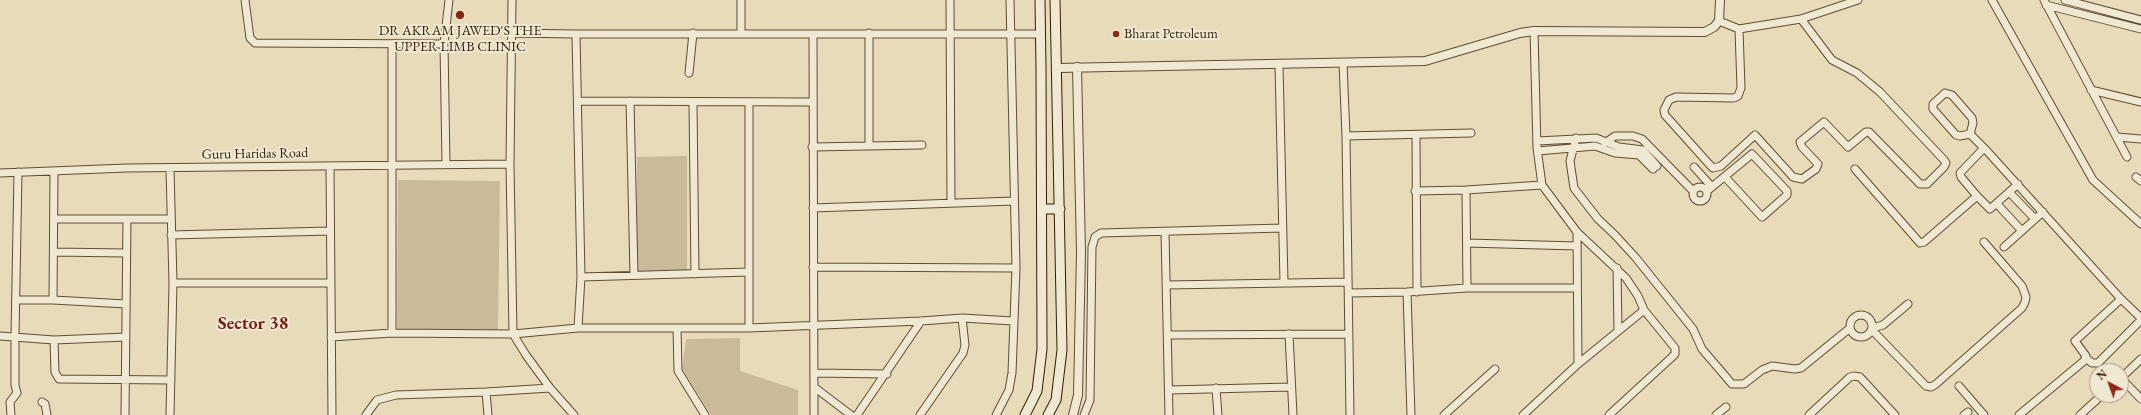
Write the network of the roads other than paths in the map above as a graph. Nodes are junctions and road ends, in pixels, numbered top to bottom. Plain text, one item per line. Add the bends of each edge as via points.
1 (245, 0) edge
2 (448, 0) edge
3 (512, 0) edge
4 (741, 0) edge
5 (950, 0) edge
6 (1010, 0) edge
7 (1040, 0) edge
8 (1055, 0) edge
9 (1720, 0) edge
10 (1858, 0) edge
11 (1992, 0) edge
12 (2065, 0) edge
13 (2045, 2) edge
14 (1800, 19) junction
15 (2141, 20) edge
16 (1719, 21) junction
17 (1739, 29) junction
18 (2141, 29) edge
19 (1534, 31) junction
20 (1011, 32) junction
21 (511, 33) junction
22 (693, 33) junction
23 (741, 33) junction
24 (869, 33) junction
25 (952, 33) junction
26 (576, 34) junction
27 (813, 34) junction
28 (1040, 34) junction
29 (392, 44) junction
30 (444, 44) junction
31 (1343, 63) junction
32 (1279, 65) junction
33 (1078, 67) junction
34 (1058, 68) junction
35 (689, 72) dead end
36 (2091, 90) junction
37 (579, 101) junction
38 (630, 101) junction
39 (749, 102) junction
40 (812, 102) junction
41 (2141, 102) edge
42 (692, 103) junction
43 (1472, 133) dead end
44 (1970, 134) junction
45 (1416, 135) junction
46 (1346, 136) junction
47 (2117, 137) junction
48 (1576, 138) junction
49 (2141, 139) edge
50 (1537, 141) junction
51 (1607, 141) junction
52 (869, 145) junction
53 (922, 145) dead end
54 (812, 147) junction
55 (1574, 148) junction
56 (1601, 148) junction
57 (1984, 148) junction
58 (1538, 151) junction
59 (2127, 157) dead end
60 (446, 164) junction
61 (510, 164) junction
62 (330, 166) junction
63 (392, 167) junction
64 (1694, 167) dead end
65 (170, 169) junction
66 (1856, 169) dead end
67 (54, 171) junction
68 (18, 172) junction
69 (0, 173) edge
70 (1725, 177) junction
71 (1542, 184) junction
72 (2018, 184) junction
73 (1709, 189) junction
74 (1466, 190) junction
75 (1415, 191) junction
76 (1693, 191) junction
77 (2010, 192) junction
78 (1977, 196) junction
79 (1014, 201) junction
80 (951, 202) junction
81 (1997, 204) junction
82 (813, 208) junction
83 (1060, 209) junction
84 (1042, 210) junction
85 (2043, 212) junction
86 (54, 219) junction
87 (127, 219) junction
88 (170, 219) junction
89 (2035, 219) junction
90 (2141, 224) edge
91 (1282, 228) junction
92 (330, 231) junction
93 (2022, 231) junction
94 (1165, 232) junction
95 (1577, 232) junction
96 (171, 235) junction
97 (1984, 242) dead end
98 (1466, 244) junction
99 (1577, 246) junction
100 (2004, 247) dead end
101 (54, 252) junction
102 (126, 254) junction
103 (813, 267) junction
104 (1016, 268) junction
105 (1616, 268) junction
106 (748, 272) junction
107 (695, 274) junction
108 (634, 275) junction
109 (581, 277) junction
110 (1284, 282) junction
111 (1348, 282) junction
112 (173, 283) junction
113 (331, 283) junction
114 (1168, 285) junction
115 (1467, 288) junction
116 (1576, 288) junction
117 (1407, 292) junction
118 (1416, 292) junction
119 (1349, 293) junction
120 (2121, 299) junction
121 (16, 300) junction
122 (53, 300) junction
123 (1907, 303) dead end
124 (126, 304) junction
125 (1644, 310) junction
126 (962, 318) junction
127 (2141, 319) edge
128 (921, 321) junction
129 (1013, 321) junction
130 (814, 326) junction
131 (1872, 327) junction
132 (578, 328) junction
133 (677, 328) junction
134 (749, 328) junction
135 (1850, 328) junction
136 (1618, 330) junction
137 (392, 333) junction
138 (513, 334) junction
139 (1289, 334) junction
140 (1348, 334) junction
141 (1169, 335) junction
142 (0, 336) edge
143 (15, 337) junction
144 (126, 337) junction
145 (331, 337) junction
146 (54, 340) junction
147 (2086, 358) junction
148 (2141, 359) edge
149 (1578, 364) junction
150 (1495, 369) dead end
151 (2129, 370) edge
152 (814, 374) junction
153 (887, 374) junction
154 (125, 380) junction
155 (170, 380) junction
156 (1959, 386) dead end
157 (2129, 386) edge
158 (1290, 387) junction
159 (550, 388) junction
160 (814, 388) junction
161 (1216, 388) junction
162 (1169, 390) junction
163 (486, 392) junction
164 (2141, 399) edge
165 (42, 402) dead end
166 (2093, 403) edge
167 (1169, 407) junction
168 (1726, 407) dead end
169 (12, 415) edge
170 (47, 415) edge
171 (125, 415) edge
172 (170, 415) edge
173 (332, 415) edge
174 (366, 415) edge
175 (488, 415) edge
176 (574, 415) edge
177 (705, 415) edge
178 (814, 415) edge
179 (851, 415) edge
180 (857, 415) edge
181 (920, 415) edge
182 (996, 415) edge
183 (1025, 415) edge
184 (1048, 415) edge
185 (1073, 415) edge
186 (1084, 415) edge
187 (1165, 415) edge
188 (1169, 415) edge
189 (1218, 415) edge
190 (1293, 415) edge
191 (1350, 415) edge
192 (1411, 415) edge
193 (1444, 415) edge
194 (1523, 415) edge
195 (1609, 415) edge
196 (1716, 415) edge
197 (1808, 415) edge
198 (1895, 415) edge
199 (1984, 415) edge
200 (2019, 415) edge
201 (2080, 415) edge

1 - 29 street via 250,38 255,43
2 - 30 street
3 - 21 street
4 - 23 street
5 - 25 street
6 - 20 street
7 - 28 main road
8 - 34 main road
9 - 16 street
10 - 14 street
11 - 90 street via 2094,180
12 - 15 street
13 - 18 street
13 - 36 street
14 - 17 street
14 - 17 street via 1832,60 1857,73 1880,92 1944,160 1944,167 1927,184 1920,184 1869,132 1848,147 1824,122 1800,142 1818,164 1816,169 1802,179 1793,178 1755,135 1721,166 1713,168 1665,115 1664,110 1669,100 1676,97 1738,96 1741,88
16 - 17 street
16 - 19 street via 1709,30 1699,32
19 - 31 street via 1425,61
19 - 50 street
20 - 25 street
20 - 28 street
20 - 79 street
21 - 26 street
21 - 61 street
22 - 23 street
22 - 26 street
22 - 35 street
23 - 27 street
24 - 25 street
24 - 27 street
24 - 52 street
25 - 80 street
26 - 37 street
27 - 40 street
28 - 84 main road
29 - 30 street
29 - 63 street
30 - 60 street
31 - 32 street
31 - 46 street
32 - 33 street
32 - 91 street
33 - 34 street
33 - 185 street via 1081,252 1078,395
34 - 83 main road
36 - 41 street
36 - 47 street
37 - 38 street
37 - 109 street
38 - 42 street
38 - 108 street
39 - 40 street
39 - 42 street
39 - 106 street
40 - 54 street
42 - 107 street
43 - 45 street
44 - 44 street via 1972,118 1952,95 1945,93 1933,104 1933,109 1956,135
44 - 57 street
45 - 46 street
45 - 75 street
46 - 111 street
47 - 49 street
47 - 59 street
48 - 50 street
48 - 51 street
48 - 55 street
50 - 58 street
51 - 56 street
51 - 56 street via 1619,147 1643,150 1655,167 1639,155 1615,153
51 - 76 street via 1618,136 1642,138
52 - 53 street
52 - 54 street
54 - 82 street
55 - 56 street
55 - 58 street
55 - 135 street via 1570,161 1574,188 1598,219 1636,258 1695,332 1702,349 1732,384 1744,384 1762,370 1772,366 1795,370 1801,368
57 - 72 street
57 - 78 street via 1960,173
58 - 71 street
60 - 61 street, Guru Haridas Road
60 - 63 street, Guru Haridas Road
61 - 138 street
62 - 63 street, Guru Haridas Road
62 - 65 street, Guru Haridas Road
62 - 92 street
63 - 137 street
64 - 73 street
65 - 67 street, Guru Haridas Road
65 - 88 street
66 - 78 street via 1920,243
67 - 68 street, Guru Haridas Road
67 - 86 street
68 - 69 street, Guru Haridas Road
68 - 121 street
70 - 70 street via 1762,217 1787,195 1787,191 1753,154
70 - 73 street
71 - 74 street
71 - 95 street
72 - 77 street
72 - 85 street
73 - 76 street via 1699,186
73 - 76 street via 1706,198 1700,201 1694,198
74 - 75 street
74 - 98 street
75 - 118 street
77 - 81 street
77 - 89 street
78 - 81 street via 1990,209
79 - 80 street
79 - 104 street
80 - 82 street
81 - 93 street
82 - 103 street
83 - 84 main road
83 - 184 main road via 1062,350 1056,400
84 - 183 main road via 1042,349 1037,391
85 - 89 street
85 - 120 street
86 - 87 street
86 - 101 street
87 - 88 street
87 - 102 street
88 - 96 street
89 - 93 street
91 - 94 street
91 - 110 street
92 - 96 street
92 - 113 street
93 - 100 street
94 - 114 street
94 - 186 street via 1101,233 1095,236 1090,400
95 - 99 street
95 - 105 street
96 - 112 street
97 - 131 street via 2022,286 2026,296 2025,302 2022,308 1936,384 1926,386
98 - 99 street
98 - 115 street
99 - 116 street
101 - 102 street
101 - 122 street
102 - 124 street
103 - 104 street
103 - 130 street
104 - 129 street
105 - 125 street via 1634,289
105 - 136 street
106 - 107 street
106 - 134 street
107 - 108 street
108 - 109 street
109 - 132 street
110 - 111 street
110 - 114 street
111 - 119 street
112 - 113 street
112 - 155 street
113 - 145 street
114 - 141 street
115 - 116 street
115 - 118 street
116 - 149 street
117 - 118 street
117 - 119 street
117 - 192 street
119 - 140 street
120 - 127 street
120 - 147 street via 2075,341 2086,354
121 - 122 street
121 - 143 street
122 - 124 street
123 - 131 street
124 - 144 street
125 - 136 street
125 - 195 street via 1675,348 1675,354
126 - 128 street
126 - 129 street
126 - 181 street via 965,345 963,353
127 - 147 street via 2098,362 2092,364
128 - 130 street
128 - 153 street
129 - 182 street via 1012,373 1009,390 1004,404
130 - 134 street
130 - 152 street
131 - 135 street via 1866,337 1859,338
131 - 135 street via 1868,318 1861,315 1854,318
132 - 133 street
132 - 138 street
133 - 134 street
133 - 177 street via 678,371
136 - 149 street
137 - 138 street
137 - 145 street
138 - 159 street
139 - 140 street
139 - 141 street
139 - 158 street
140 - 191 street
141 - 162 street
142 - 143 street
143 - 146 street
143 - 169 street via 17,393 10,402
144 - 146 street
144 - 154 street
145 - 173 street
146 - 154 street via 55,372 59,379
147 - 200 street
148 - 151 street
149 - 194 street
150 - 193 street
152 - 153 street
152 - 160 street
153 - 180 street
154 - 155 street
154 - 171 street
155 - 172 street
156 - 199 street
157 - 164 street
158 - 161 street
158 - 190 street
159 - 163 street
159 - 176 street
160 - 178 street
160 - 179 street
161 - 162 street
161 - 189 street
162 - 167 street
163 - 174 street via 396,395 377,400
163 - 175 street
165 - 170 street via 45,404
166 - 201 street
167 - 187 street
167 - 188 street
168 - 196 street
197 - 198 street via 1854,376 1860,377

